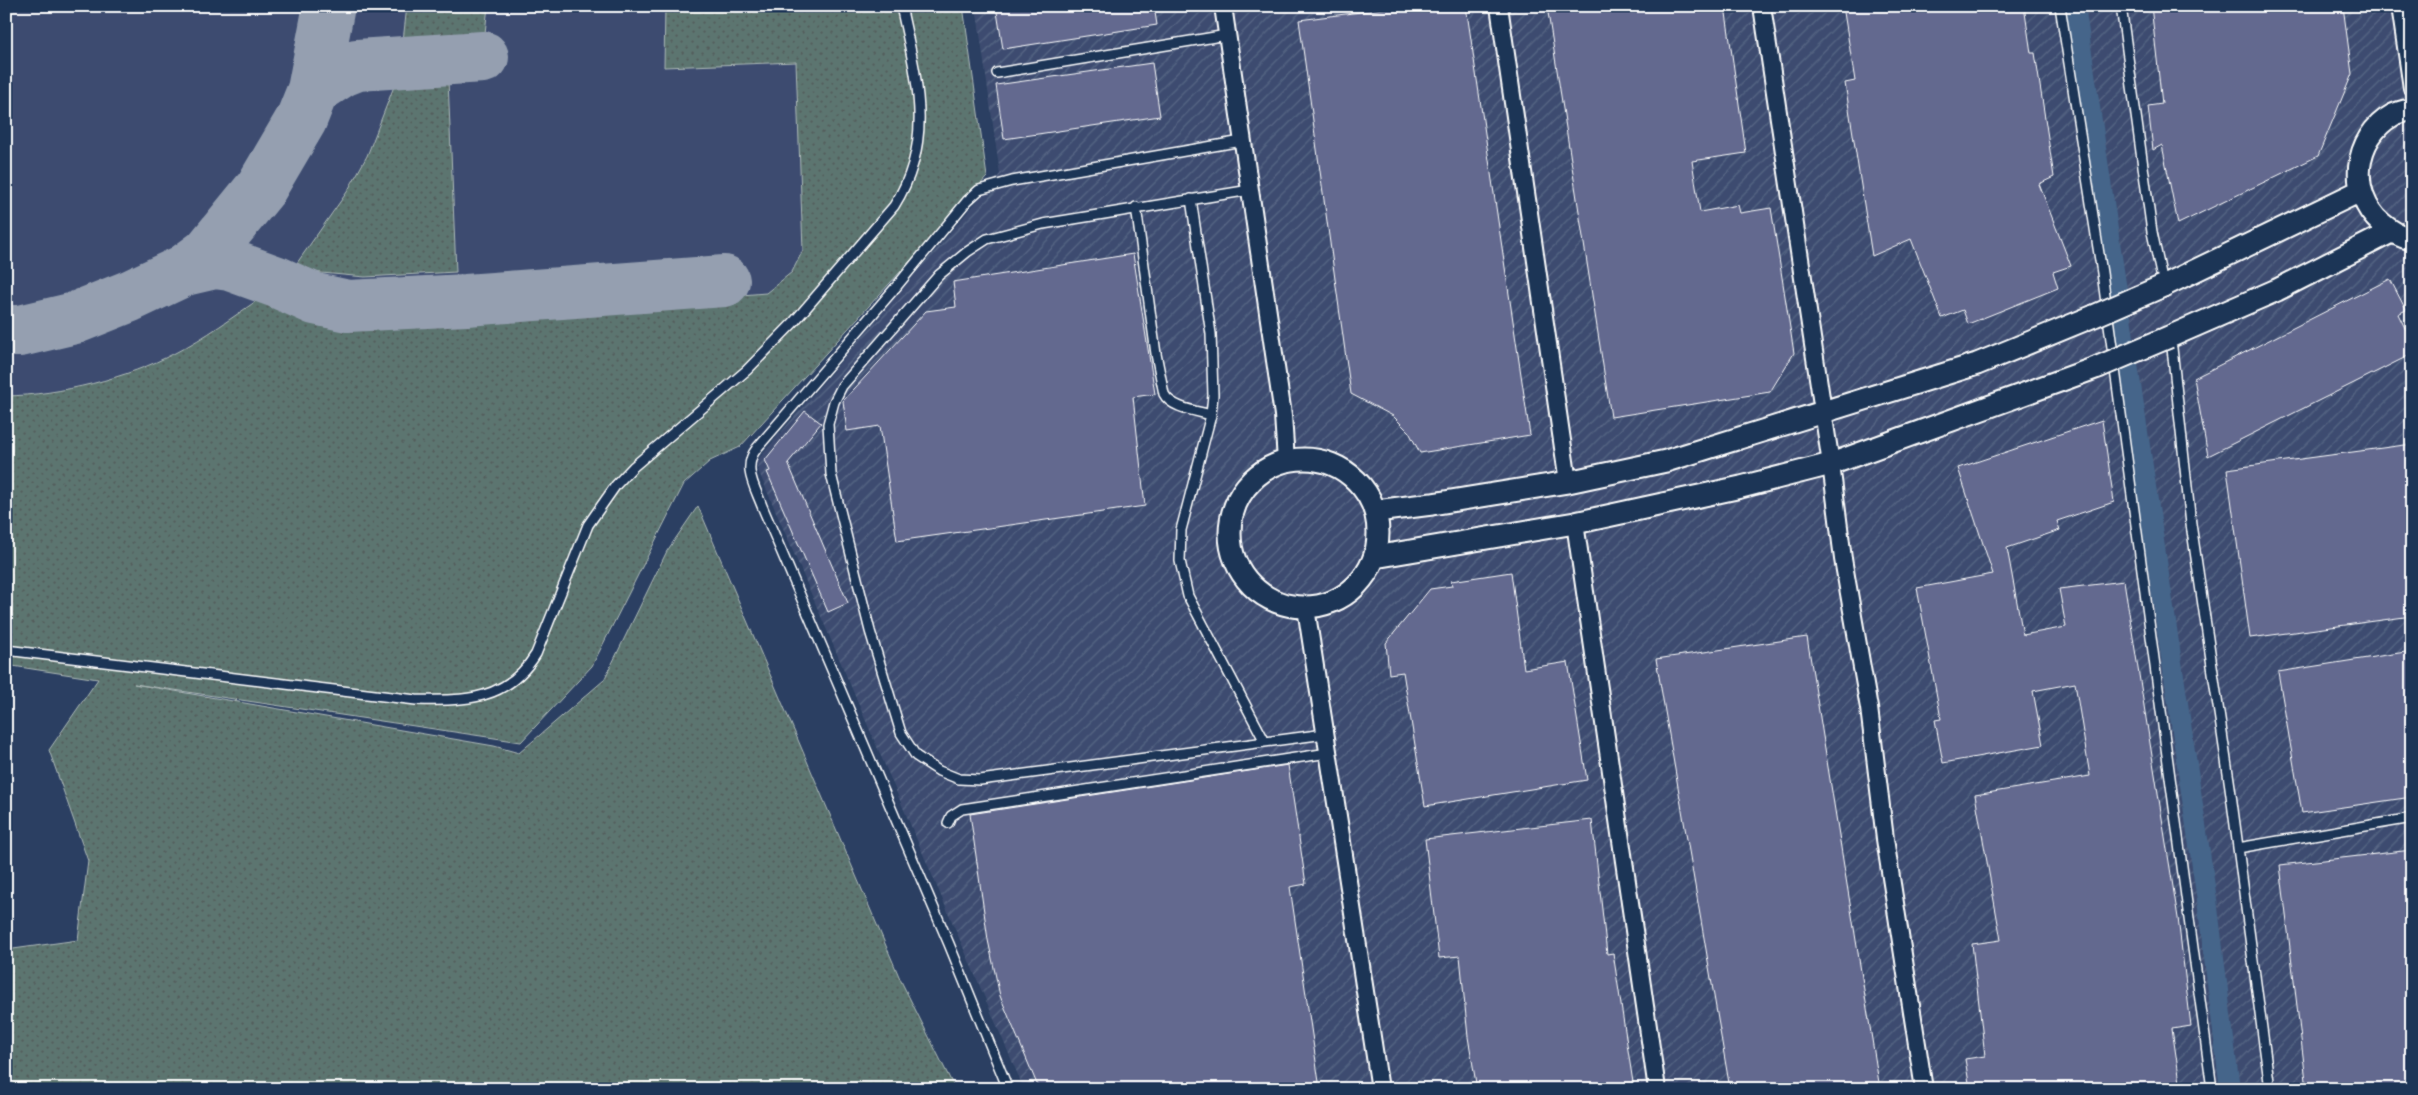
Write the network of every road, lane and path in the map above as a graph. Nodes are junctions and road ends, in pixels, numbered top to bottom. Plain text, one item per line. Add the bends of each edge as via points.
1 (901, 6) edge
2 (1223, 6) edge
3 (1499, 6) edge
4 (1762, 6) edge
5 (2060, 6) edge
6 (2121, 6) edge
7 (2400, 6) edge
8 (1228, 35) junction
9 (997, 73) dead end
10 (2412, 88) edge
11 (2412, 110) edge
12 (1242, 141) junction
13 (1250, 190) junction
14 (2360, 192) junction
15 (1191, 199) junction
16 (1136, 207) junction
17 (2392, 232) junction
18 (2412, 239) edge
19 (2162, 280) junction
20 (2171, 343) junction
21 (1823, 413) junction
22 (1211, 415) junction
23 (1286, 461) junction
24 (1832, 464) junction
25 (1568, 482) junction
26 (1376, 511) junction
27 (1575, 523) junction
28 (1375, 558) junction
29 (1306, 608) junction
30 (6, 650) edge
31 (1325, 734) junction
32 (1265, 742) junction
33 (1328, 753) junction
34 (2412, 818) edge
35 (948, 823) dead end
36 (2238, 848) junction
37 (1008, 1089) edge
38 (1380, 1089) edge
39 (1657, 1089) edge
40 (1924, 1089) edge
41 (2212, 1089) edge
42 (2270, 1089) edge

1 - 30 lane via 911,50 920,132 913,171 905,189 894,206 770,347 723,393 633,467 616,485 588,525 536,654 516,680 502,689 464,699 416,700
2 - 8 street
3 - 25 street
4 - 21 street
5 - 41 lane via 2102,273
6 - 19 lane via 2152,232
7 - 10 street
8 - 9 lane
8 - 12 street
11 - 14 street via 2394,115 2376,129 2363,147 2358,169
12 - 13 street
12 - 37 lane via 1012,181 979,190 749,461 762,506
13 - 15 lane
13 - 23 street via 1283,415
14 - 17 street via 2372,215
14 - 19 street
15 - 16 lane
15 - 22 lane via 1214,363
16 - 22 lane via 1164,394 1176,404
16 - 32 lane via 1043,224 987,239 939,275 842,386 828,424 831,474 870,631 901,733 916,756 959,779 980,780
17 - 18 street
17 - 20 street
19 - 21 street, bridge via 2094,316 1977,364
20 - 24 street, bridge
20 - 36 lane via 2191,524
21 - 24 street
21 - 25 street via 1666,462
22 - 32 lane via 1181,530 1180,561 1188,596
23 - 26 street via 1312,459 1340,467 1362,486
23 - 29 street via 1264,470 1247,485 1230,523 1230,545 1236,566 1248,584 1284,606
24 - 27 street
24 - 40 street via 1843,559 1869,708 1885,839
25 - 26 street
26 - 28 street via 1379,533
27 - 28 street
27 - 39 street
28 - 29 street via 1366,576 1350,593 1329,604
29 - 31 street
31 - 32 lane
31 - 33 street
33 - 35 lane via 962,810 951,816
33 - 38 street
34 - 36 lane
36 - 42 lane

